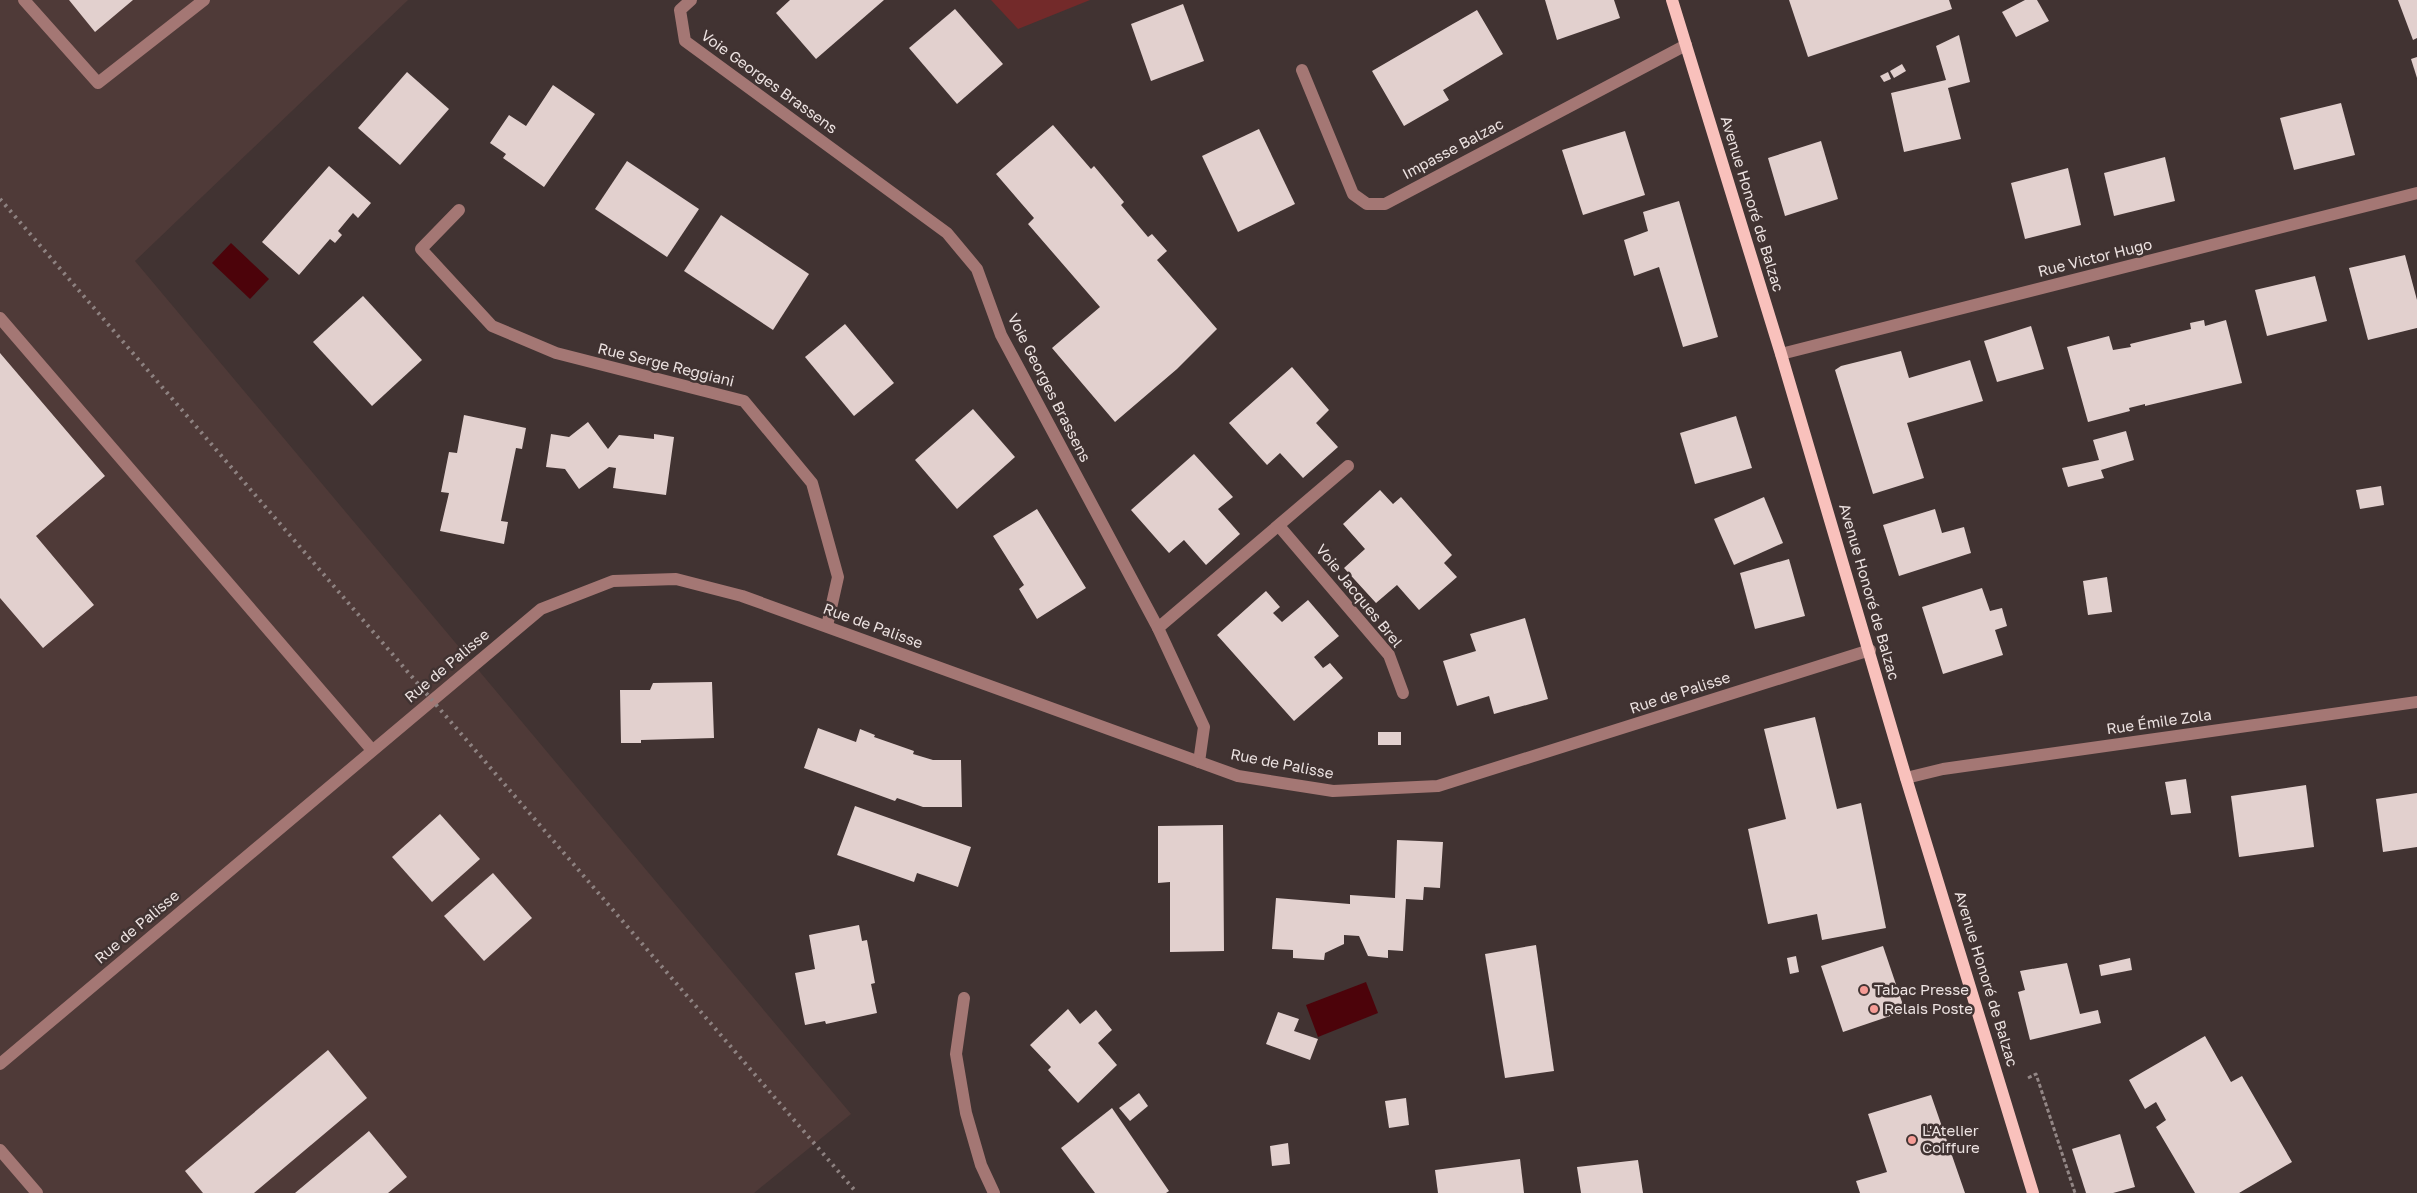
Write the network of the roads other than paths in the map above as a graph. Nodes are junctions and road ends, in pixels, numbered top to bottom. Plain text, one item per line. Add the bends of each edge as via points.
1 (24, 0) edge
2 (204, 0) edge
3 (691, 0) edge
4 (1672, 0) edge
5 (1686, 45) junction
6 (1302, 70) dead end
7 (2417, 193) edge
8 (459, 210) dead end
9 (0, 318) edge
10 (1782, 354) junction
11 (1348, 466) dead end
12 (1279, 526) junction
13 (827, 626) junction
14 (1158, 628) junction
15 (1870, 650) junction
16 (1402, 693) dead end
17 (2417, 702) edge
18 (372, 750) junction
19 (1199, 762) junction
20 (1906, 778) junction
21 (964, 998) dead end
22 (0, 1064) edge
23 (0, 1150) edge
24 (37, 1193) edge
25 (994, 1193) edge
26 (2033, 1193) edge

1 - 2 street via 98,83
3 - 14 street, Voie Georges Brassens via 680,10 686,41 947,233 977,268 1001,335
4 - 5 main road, Avenue Honoré de Balzac
5 - 6 street, Impasse Balzac via 1385,204 1367,204 1353,194
5 - 10 main road, Avenue Honoré de Balzac
7 - 10 street, Rue Victor Hugo
8 - 13 street, Rue Serge Reggiani via 421,249 492,326 556,353 744,401 812,483 838,577
9 - 18 street
10 - 15 main road, Avenue Honoré de Balzac
11 - 12 street
12 - 14 street
12 - 16 street, Voie Jacques Brel via 1389,655
13 - 18 street, Rue de Palisse via 742,596 676,579 613,581 542,609
13 - 19 street, Rue de Palisse
14 - 19 street, Voie Georges Brassens via 1204,727
15 - 19 street, Rue de Palisse via 1438,786 1333,792 1238,776
15 - 20 main road, Avenue Honoré de Balzac
17 - 20 street, Rue Émile Zola via 1943,769
18 - 22 street, Rue de Palisse
20 - 26 main road, Avenue Honoré de Balzac
21 - 25 street via 956,1054 966,1113 981,1165
23 - 24 street

